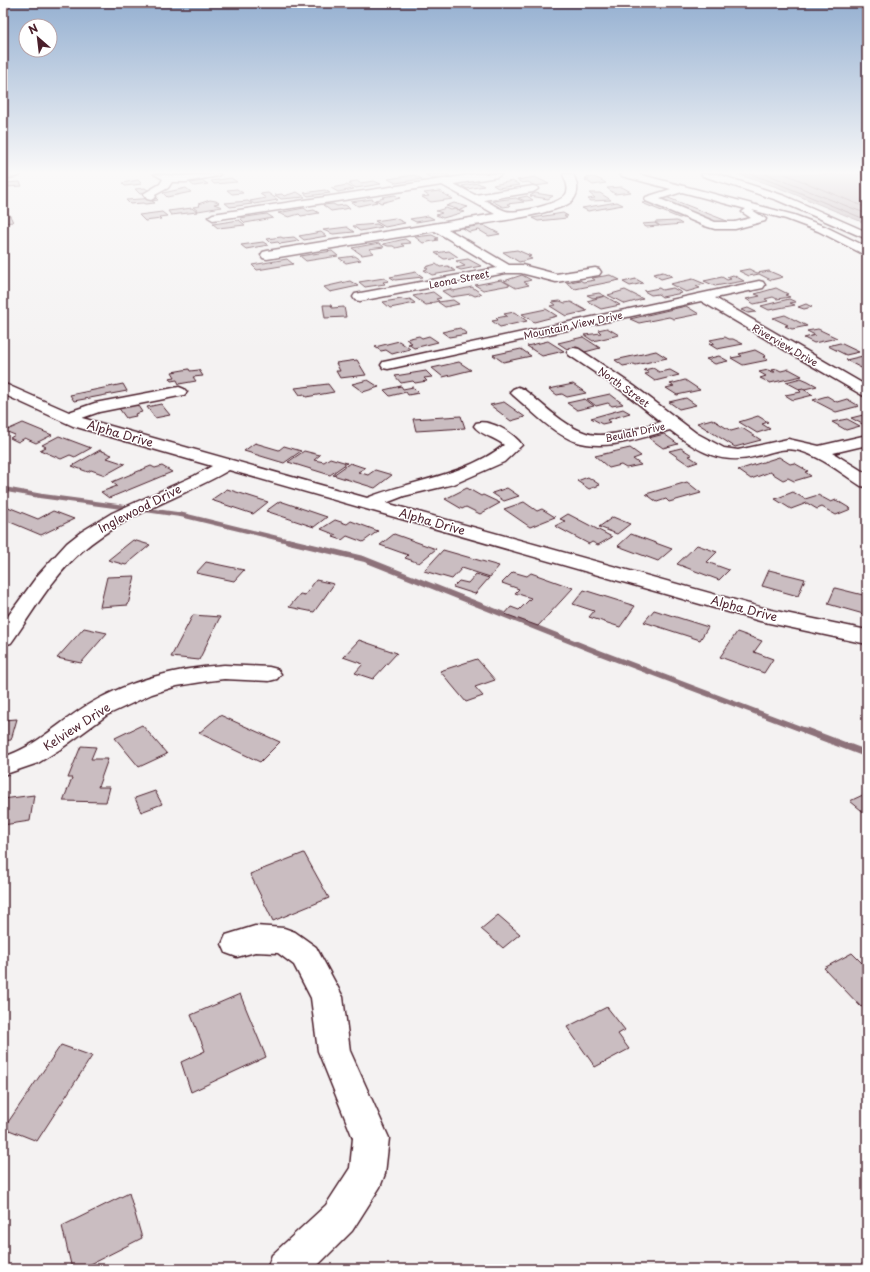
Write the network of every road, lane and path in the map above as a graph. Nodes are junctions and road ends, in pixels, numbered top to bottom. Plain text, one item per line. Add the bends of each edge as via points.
1 (399, 233) edge
2 (448, 233) edge
3 (829, 233) edge
4 (867, 252) edge
5 (268, 255) dead end
6 (504, 269) junction
7 (595, 272) dead end
8 (759, 285) dead end
9 (360, 297) dead end
10 (703, 297) junction
11 (574, 352) dead end
12 (388, 365) dead end
13 (3, 388) edge
14 (179, 392) dead end
15 (518, 392) dead end
16 (867, 392) edge
17 (68, 418) junction
18 (673, 424) junction
19 (482, 426) dead end
20 (867, 440) edge
21 (817, 452) junction
22 (226, 464) junction
23 (867, 482) edge
24 (368, 504) junction
25 (867, 637) edge
26 (3, 638) edge
27 (269, 674) dead end
28 (3, 766) edge
29 (238, 944) dead end
30 (286, 1269) edge

1 - 5 street
2 - 6 street, Leona Street
3 - 4 street
6 - 7 street via 522,269 556,278
6 - 9 street, Leona Street
8 - 10 street, Mountain View Drive
10 - 12 street, Mountain View Drive
10 - 16 street, Riverview Drive
11 - 18 street, North Street via 629,389
13 - 17 street, Alpha Drive
14 - 17 street via 95,408
15 - 18 street, Beulah Drive via 570,432 587,439 609,440
17 - 22 street, Alpha Drive
18 - 21 street, Beulah Drive via 699,444 735,456 788,444
19 - 24 street via 504,436 514,445 498,458 448,480 398,492
20 - 21 street
21 - 23 street, Beulah Drive
22 - 24 street, Alpha Drive
22 - 26 street, Inglewood Drive via 200,480 98,529 75,546 56,565
24 - 25 street, Alpha Drive via 768,616
27 - 28 street, Kelview Drive via 223,672 174,678 99,710 50,745 17,763
29 - 30 street via 255,939 284,941 305,956 327,997 334,1051 371,1138 368,1174 339,1218

